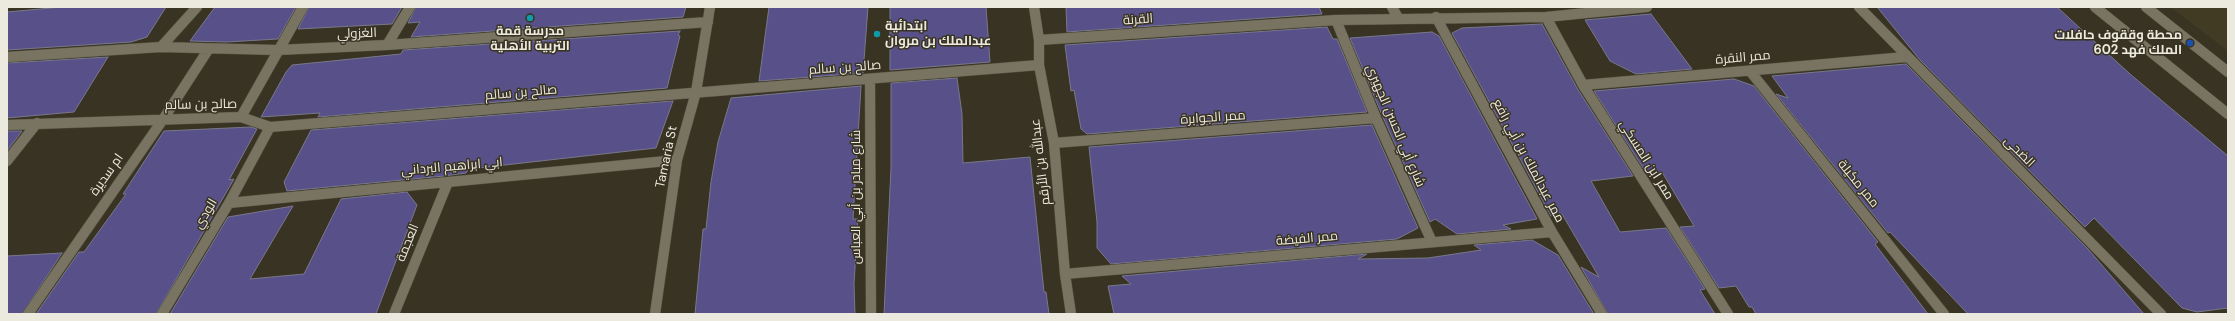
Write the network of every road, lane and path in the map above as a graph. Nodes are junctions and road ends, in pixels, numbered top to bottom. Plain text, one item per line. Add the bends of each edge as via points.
1 (197, 7) edge
2 (303, 7) edge
3 (410, 7) edge
4 (710, 7) edge
5 (1034, 7) edge
6 (1392, 7) edge
7 (1647, 7) edge
8 (1859, 7) edge
9 (2095, 7) edge
10 (2146, 7) edge
11 (1591, 9) edge
12 (1436, 17) junction
13 (1546, 17) junction
14 (1398, 18) junction
15 (1336, 20) junction
16 (708, 22) junction
17 (1039, 40) junction
18 (387, 45) junction
19 (161, 47) junction
20 (208, 50) junction
21 (277, 50) junction
22 (7, 57) edge
23 (1906, 57) junction
24 (1039, 65) junction
25 (1750, 71) junction
26 (2228, 72) edge
27 (870, 79) junction
28 (1583, 85) junction
29 (696, 92) junction
30 (2228, 114) edge
31 (241, 117) junction
32 (164, 118) junction
33 (1376, 118) junction
34 (37, 123) junction
35 (7, 125) edge
36 (270, 127) junction
37 (1054, 143) junction
38 (677, 160) junction
39 (7, 161) edge
40 (448, 182) junction
41 (229, 203) junction
42 (1552, 232) junction
43 (1432, 242) junction
44 (1065, 274) junction
45 (28, 314) edge
46 (162, 314) edge
47 (394, 314) edge
48 (655, 314) edge
49 (871, 314) edge
50 (1071, 314) edge
51 (1602, 314) edge
52 (1728, 314) edge
53 (1944, 314) edge
54 (2161, 314) edge

1 - 19 street
2 - 21 street
3 - 18 street
4 - 16 street, Tamaria St
5 - 17 street, عبدالله بن الأرقم
6 - 14 street
7 - 11 street, القرنة
8 - 23 street, الضحى
9 - 30 street
10 - 26 street
11 - 13 street, القرنة
12 - 13 street, القرنة
12 - 14 street, القرنة
12 - 42 street, ممر عبدالملك بن أبي رافع
13 - 28 street, ممر ابن المسكي
14 - 15 street, القرنة
15 - 17 street, القرنة
15 - 33 street, شارع أبي الحسن الجهيري
16 - 18 street, الغزولي
16 - 29 street, Tamaria St
17 - 24 street, عبدالله بن الأرقم
18 - 21 street, الغزولي
19 - 20 street, الغزولي
19 - 22 street, الغزولي
20 - 21 street, الغزولي
20 - 32 street, ام سديرة
21 - 31 street
23 - 25 street, ممر النقرة
23 - 54 street, الضحى
24 - 27 street, صالح بن سالم
24 - 37 street, عبدالله بن الأرقم
25 - 28 street, ممر النقرة
25 - 53 street, ممر مكيلة
27 - 29 street, صالح بن سالم
27 - 49 street, شارع مبادر بن أبي العباس
28 - 52 street, ممر ابن المسكي
29 - 36 street, صالح بن سالم
29 - 38 street, Tamaria St
31 - 32 street, صالح بن سالم
31 - 36 street, صالح بن سالم
32 - 34 street, صالح بن سالم
32 - 45 street, ام سديرة
33 - 37 street, ممر الجوابرة
33 - 43 street, شارع أبي الحسن الجهيري
34 - 35 street, صالح بن سالم
34 - 39 street
36 - 41 street, الودي
37 - 44 street, عبدالله بن الأرقم
38 - 40 street, ابي ابراهيم البرداني
38 - 48 street, Tamaria St
40 - 41 street, ابي ابراهيم البرداني
40 - 47 street, العجمة
41 - 46 street, الودي
42 - 43 street, ممر الفيضة
42 - 51 street, ممر عبدالملك بن أبي رافع
43 - 44 street, ممر الفيضة
44 - 50 street, عبدالله بن الأرقم

